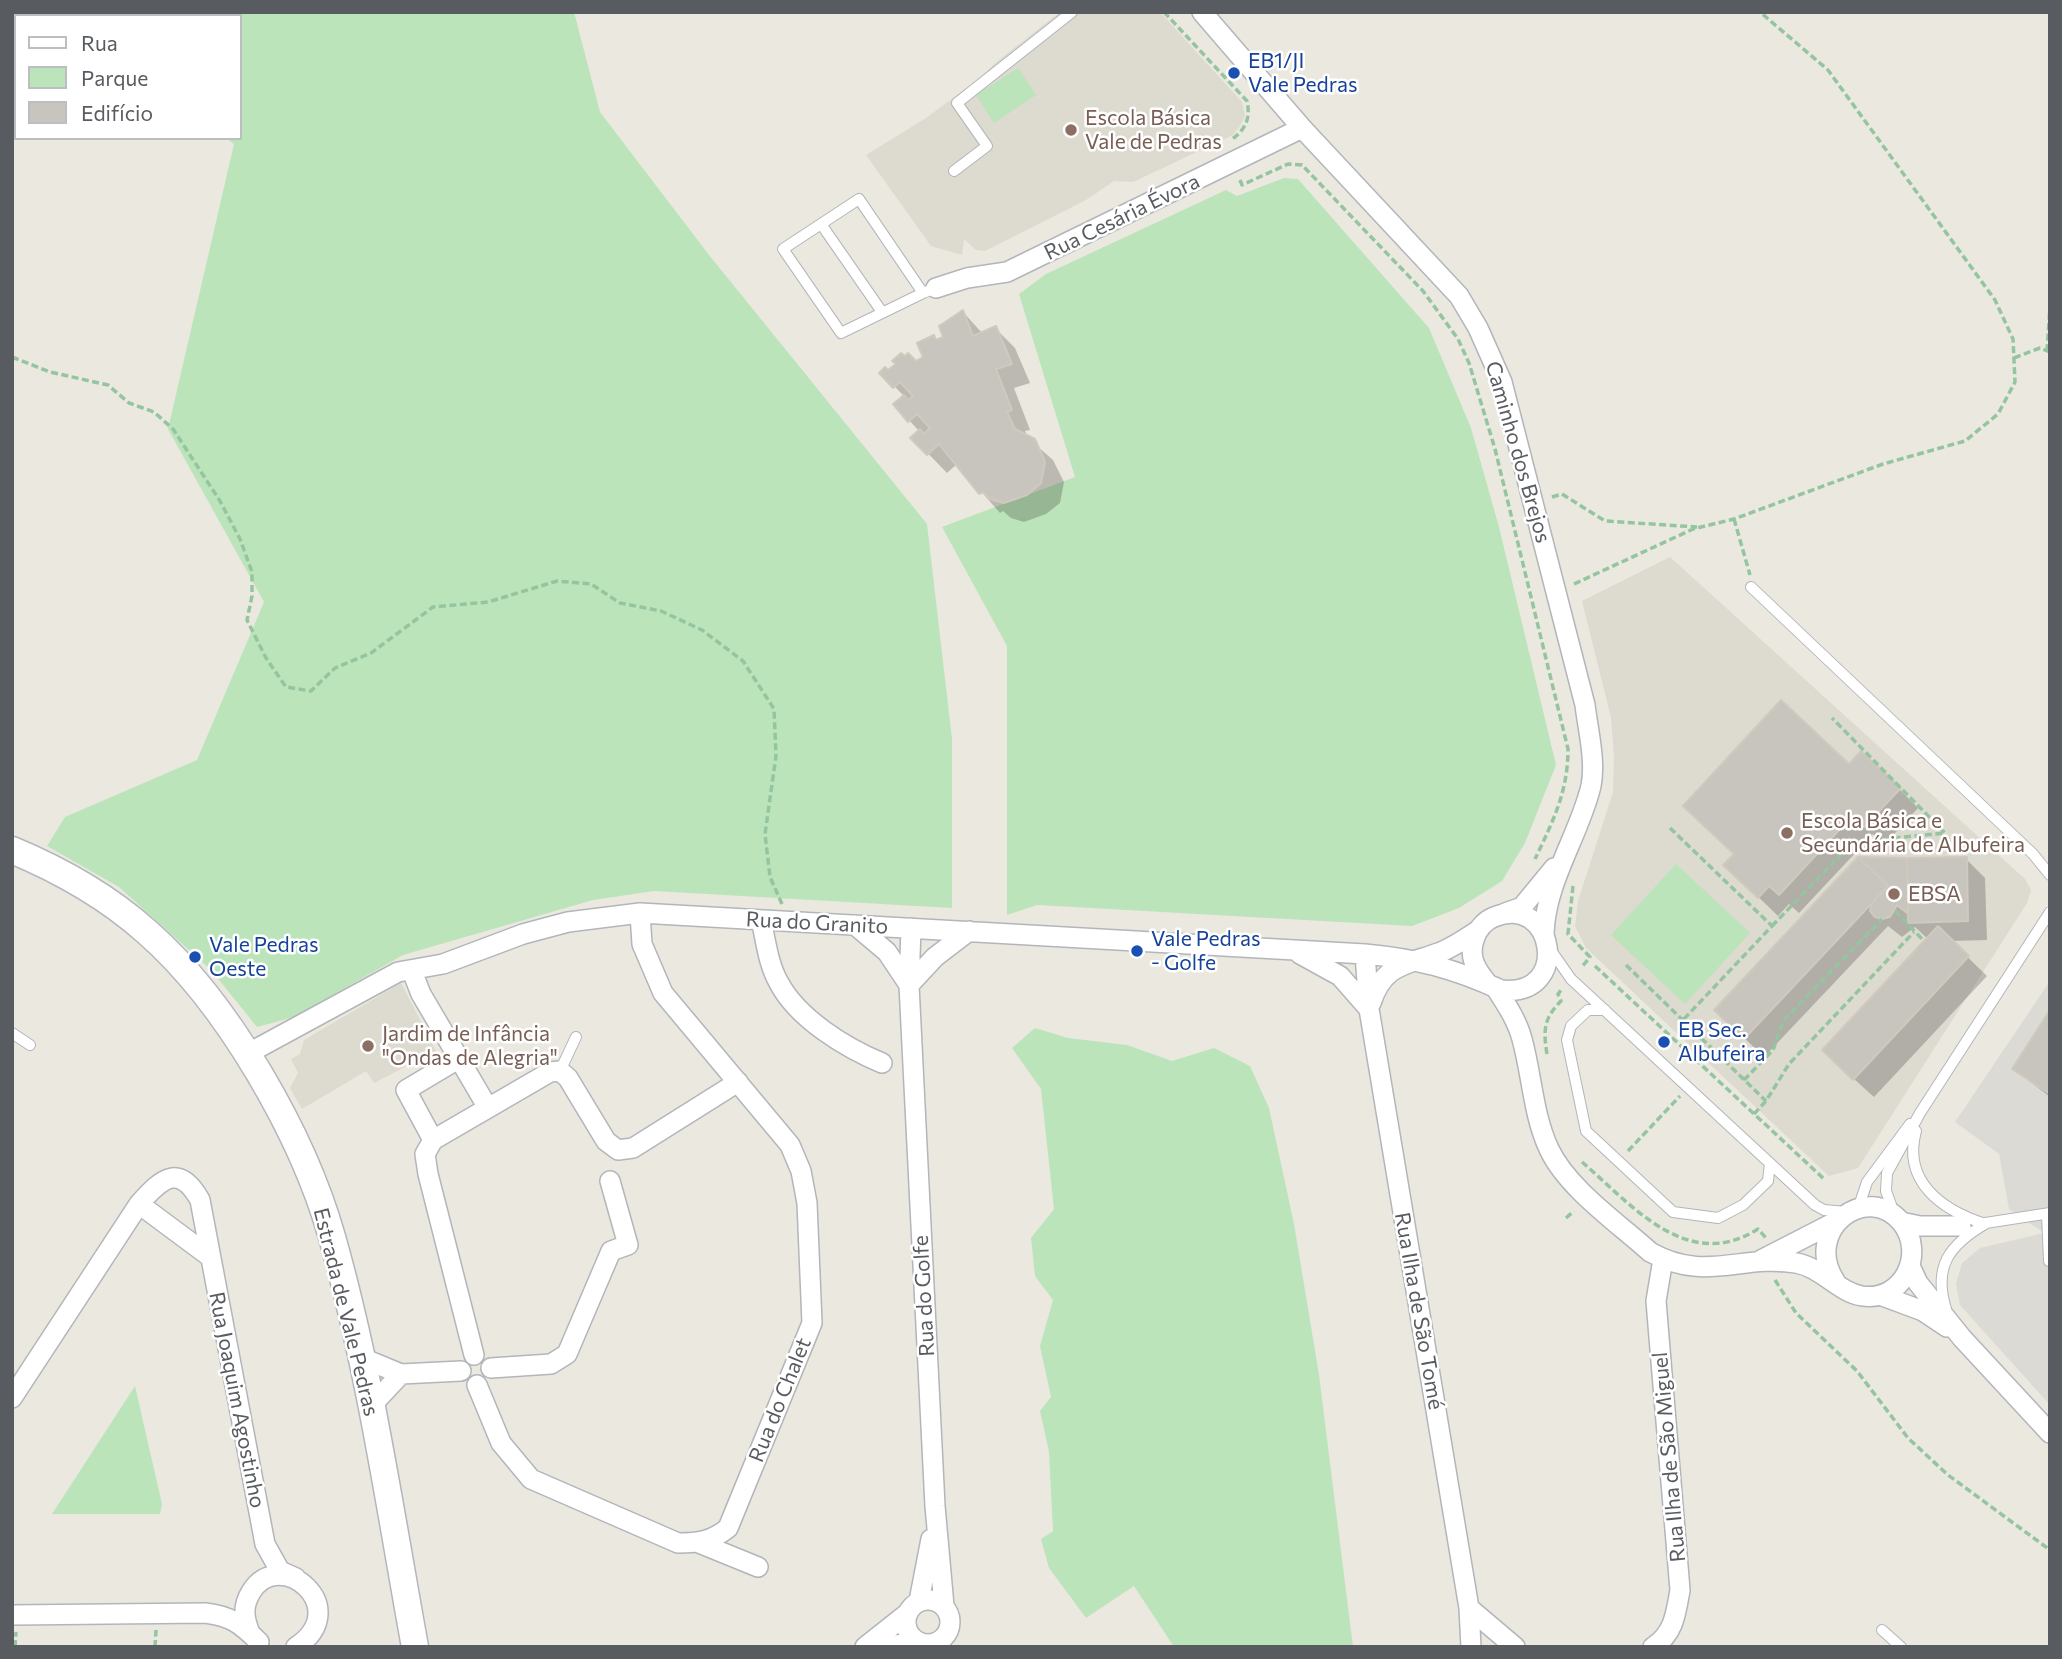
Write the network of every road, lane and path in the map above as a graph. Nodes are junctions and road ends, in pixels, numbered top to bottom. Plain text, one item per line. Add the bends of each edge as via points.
1 (1072, 12) edge
2 (1164, 12) edge
3 (1202, 12) edge
4 (1760, 12) edge
5 (1302, 128) junction
6 (1231, 163) junction
7 (954, 171) dead end
8 (821, 224) junction
9 (929, 291) junction
10 (2050, 307) edge
11 (882, 313) junction
12 (2049, 351) edge
13 (12, 357) edge
14 (2014, 358) junction
15 (1532, 500) junction
16 (1734, 519) junction
17 (1700, 528) junction
18 (1751, 587) joint
19 (1556, 593) junction
20 (1832, 718) dead end
21 (1670, 828) dead end
22 (1574, 839) junction
23 (13, 851) edge
24 (1532, 865) dead end
25 (2050, 875) edge
26 (1574, 887) dead end
27 (1895, 911) dead end
28 (2050, 912) edge
29 (640, 913) junction
30 (1501, 914) junction
31 (1882, 919) dead end
32 (761, 920) junction
33 (790, 922) junction
34 (855, 925) junction
35 (1772, 926) junction
36 (911, 928) junction
37 (969, 931) junction
38 (1477, 931) junction
39 (1914, 932) junction
40 (1546, 941) junction
41 (1924, 941) dead end
42 (1292, 950) junction
43 (1365, 954) junction
44 (1416, 959) junction
45 (1626, 965) dead end
46 (1595, 966) dead end
47 (412, 971) junction
48 (1571, 979) junction
49 (1532, 984) junction
50 (909, 985) junction
51 (1491, 986) junction
52 (1369, 1009) junction
53 (1605, 1010) junction
54 (1683, 1020) junction
55 (12, 1033) edge
56 (576, 1037) dead end
57 (1522, 1038) junction
58 (30, 1045) dead end
59 (247, 1054) junction
60 (1548, 1057) dead end
61 (458, 1059) junction
62 (882, 1063) dead end
63 (1706, 1069) junction
64 (560, 1071) junction
65 (1744, 1080) junction
66 (738, 1082) junction
67 (1688, 1087) junction
68 (1766, 1101) junction
69 (488, 1108) junction
70 (1920, 1113) junction
71 (1754, 1114) junction
72 (429, 1147) junction
73 (1577, 1158) dead end
74 (1619, 1161) junction
75 (1770, 1163) junction
76 (1602, 1179) junction
77 (1824, 1179) dead end
78 (610, 1181) dead end
79 (1589, 1197) junction
80 (139, 1204) junction
81 (1848, 1214) junction
82 (2048, 1214) edge
83 (1566, 1218) dead end
84 (1899, 1220) junction
85 (1984, 1224) junction
86 (1961, 1226) junction
87 (209, 1256) junction
88 (1663, 1259) junction
89 (1766, 1260) junction
90 (1911, 1260) junction
91 (2049, 1261) edge
92 (1835, 1281) junction
93 (1880, 1295) junction
94 (1948, 1318) junction
95 (1962, 1338) junction
96 (474, 1355) junction
97 (360, 1357) junction
98 (491, 1368) junction
99 (461, 1371) junction
100 (401, 1374) junction
101 (477, 1385) junction
102 (12, 1398) edge
103 (372, 1405) junction
104 (2050, 1433) edge
105 (935, 1506) junction
106 (699, 1543) junction
107 (265, 1544) junction
108 (2050, 1550) edge
109 (758, 1567) dead end
110 (296, 1578) junction
111 (249, 1595) junction
112 (944, 1606) junction
113 (914, 1607) junction
114 (1469, 1608) junction
115 (205, 1613) junction
116 (12, 1615) edge
117 (156, 1628) dead end
118 (1882, 1630) dead end
119 (949, 1640) edge
120 (301, 1644) edge
121 (927, 1644) edge
122 (264, 1646) edge
123 (156, 1647) edge
124 (415, 1647) edge
125 (865, 1647) edge
126 (880, 1647) edge
127 (1471, 1647) edge
128 (1515, 1647) edge
129 (1653, 1647) edge
130 (1901, 1647) edge

1 - 7 lane via 957,103 987,146
2 - 6 path via 1247,102 1242,131 1222,146
3 - 5 street, Caminho dos Brejos
4 - 14 path via 1828,69 1995,300 2013,339
5 - 6 street, Rua Cesária Évora
5 - 15 street, Caminho dos Brejos via 1459,296 1502,382
6 - 9 street, Rua Cesária Évora via 1007,272 967,278
6 - 24 path via 1242,185 1288,164 1302,165 1432,301 1469,363 1492,437 1568,749 1565,790
8 - 9 lane via 859,199
8 - 11 lane
8 - 11 lane via 783,249 841,333
9 - 11 lane
10 - 12 path
12 - 14 path via 2040,348
13 - 33 path via 50,372 108,385 173,429 240,539 252,572 247,620 286,687 310,691 335,668 372,653 433,607 488,602 557,581 591,584 620,603 661,611 702,630 743,661 774,709 776,756 765,834 770,877
14 - 16 path via 2015,382 1998,414 1965,441 1883,464
15 - 17 path via 1562,494 1605,521
15 - 19 street, Caminho dos Brejos
16 - 17 path
16 - 18 path via 1747,556
17 - 19 path
18 - 25 lane
19 - 22 street, Caminho dos Brejos via 1585,705 1591,748 1591,783
20 - 35 path via 1945,833 1853,842
21 - 35 path
22 - 30 street, Caminho dos Brejos via 1522,907
22 - 40 street, Caminho dos Brejos via 1549,903
23 - 59 main road, Estrada de Vale Pedras via 78,883 148,932
26 - 48 path via 1568,934 1590,957
27 - 39 path
28 - 70 lane
29 - 32 street, Rua do Granito
29 - 47 street, Rua do Granito via 568,922
29 - 66 street, Rua do Chalet via 642,944 663,993
30 - 38 street
30 - 40 street via 1522,915 1537,924
31 - 65 path via 1783,1021 1773,1050
32 - 33 street, Rua do Granito
32 - 62 street via 771,966 791,1000 839,1042
33 - 34 street, Rua do Granito
34 - 36 street, Rua do Granito
34 - 50 street via 887,952
35 - 54 path
36 - 37 street, Rua do Granito
36 - 50 street, Rua do Golfe
37 - 42 street, Rua do Granito
37 - 50 street
38 - 44 street, Rua do Granito via 1438,953
38 - 51 street via 1472,957 1476,970
39 - 41 path
39 - 68 path via 1789,1064
40 - 48 lane
40 - 49 street via 1542,974
42 - 43 street, Rua do Granito
42 - 52 street via 1340,976
43 - 44 street, Rua do Granito
43 - 52 street, Rua Ilha de São Tomé
44 - 51 street, Rua do Granito via 1449,967
44 - 52 street via 1377,983
45 - 54 path
46 - 63 path
47 - 59 street, Rua do Granito via 398,972
47 - 61 street
48 - 53 lane
48 - 60 path via 1544,1027
49 - 51 street via 1509,991
49 - 57 street
50 - 105 street, Rua do Golfe
51 - 57 street via 1511,1010
52 - 114 street, Rua Ilha de São Tomé
53 - 67 lane
53 - 74 lane via 1588,1010 1571,1026 1567,1040 1586,1131
54 - 65 path
55 - 58 lane
56 - 64 lane
57 - 79 street via 1549,1151 1564,1174
59 - 97 main road, Estrada de Vale Pedras via 297,1144 332,1236
61 - 69 street
61 - 72 street via 406,1090
63 - 67 path
63 - 71 path
64 - 66 street via 606,1141 618,1150 645,1141
64 - 69 street via 550,1072
65 - 68 path
66 - 106 street, Rua do Chalet via 790,1145 801,1171 807,1203 812,1323 728,1528
67 - 74 path
67 - 75 lane
68 - 71 path
69 - 72 street
70 - 81 lane
70 - 84 lane via 1887,1173 1886,1191
70 - 85 lane via 1913,1139 1921,1181 1934,1200
71 - 77 path
72 - 96 street
73 - 76 path
74 - 75 lane via 1673,1212 1718,1218 1743,1205 1768,1181
74 - 76 path
75 - 81 lane via 1824,1210
76 - 79 path
76 - 89 path via 1649,1223 1672,1236 1728,1242 1758,1229 1766,1234
78 - 98 street via 628,1245 611,1251 567,1354 551,1364
79 - 83 path
79 - 88 street
80 - 87 street
80 - 87 street, Rua Joaquim Agostinho via 166,1179 180,1177 190,1182 200,1200
80 - 102 street, Rua Joaquim Agostinho
81 - 84 street via 1885,1211
81 - 89 street
81 - 92 street via 1830,1231 1825,1257
82 - 85 lane
82 - 91 lane
84 - 86 street via 1920,1227
84 - 90 street via 1907,1231
85 - 86 lane
85 - 94 lane via 1964,1236 1941,1272
86 - 90 street via 1934,1238
87 - 107 street, Rua Joaquim Agostinho
88 - 89 street via 1701,1269
88 - 129 street, Rua Ilha de São Miguel via 1656,1301 1679,1590 1675,1621 1663,1641
89 - 92 street via 1798,1263
89 - 108 path via 1776,1286 1796,1313 1857,1371 1908,1438 1956,1482
90 - 93 street via 1903,1279
90 - 94 street via 1917,1283
92 - 93 street via 1855,1295
93 - 95 street via 1923,1311
94 - 95 street
95 - 104 street
96 - 98 street via 485,1358
96 - 99 street via 464,1360
97 - 100 street
97 - 103 main road, Estrada de Vale Pedras
98 - 101 street via 487,1379
99 - 100 street
99 - 101 street via 466,1381
100 - 103 street
101 - 106 street via 501,1443 531,1479 678,1543
103 - 124 main road, Estrada de Vale Pedras
105 - 112 street, Rua do Golfe
105 - 113 street
106 - 109 street
107 - 110 street, Rua Joaquim Agostinho via 280,1571
107 - 111 street, Rua Joaquim Agostinho
110 - 111 street, Rua Joaquim Agostinho via 272,1576
110 - 120 street, Rua Joaquim Agostinho via 306,1586 318,1609 317,1622
111 - 115 street, Rua Joaquim Agostinho
111 - 122 street, Rua Joaquim Agostinho via 245,1620
112 - 113 street via 932,1600
112 - 119 street, Rua do Golfe via 950,1619
113 - 121 street via 906,1626
113 - 125 street
114 - 127 street, Rua Ilha de São Tomé
114 - 128 street
115 - 116 street, Rua Joaquim Agostinho
115 - 122 street, Rua Joaquim Agostinho via 227,1615
117 - 123 path
118 - 130 lane
119 - 121 street, Rua do Golfe
121 - 126 street

